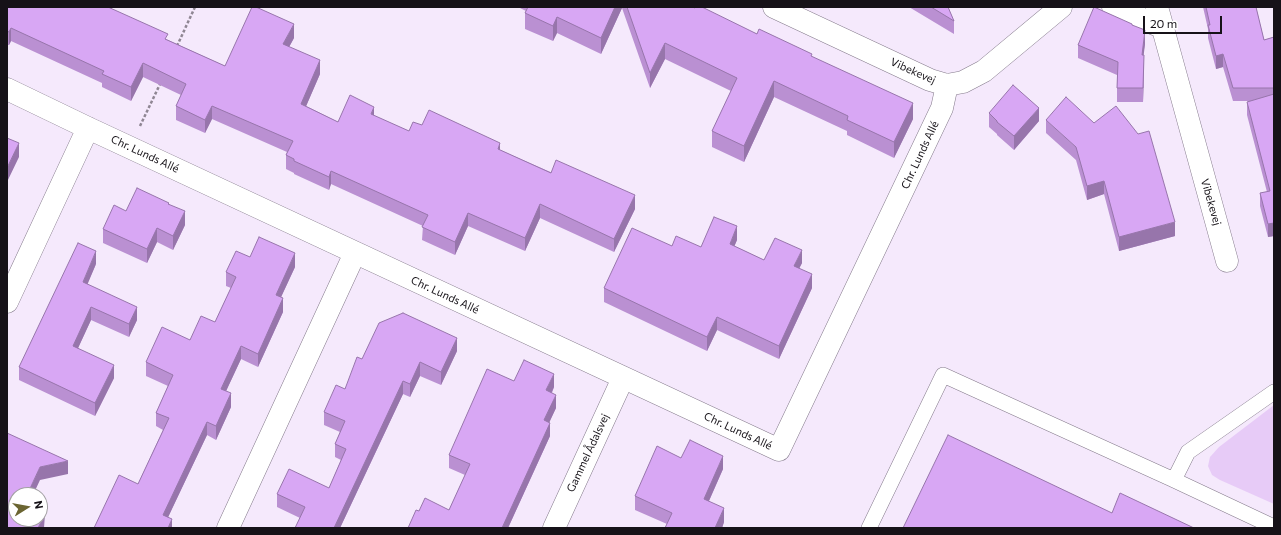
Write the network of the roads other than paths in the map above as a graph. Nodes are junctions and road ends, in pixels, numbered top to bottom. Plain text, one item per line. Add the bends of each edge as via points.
1 (774, 7) edge
2 (1061, 7) edge
3 (1113, 7) edge
4 (1160, 17) edge
5 (947, 85) junction
6 (7, 89) edge
7 (88, 128) junction
8 (355, 253) junction
9 (1227, 261) dead end
10 (7, 302) edge
11 (623, 378) junction
12 (1274, 392) edge
13 (1174, 480) junction
14 (1274, 527) edge
15 (228, 528) edge
16 (554, 528) edge
17 (869, 528) edge

1 - 5 street, Vibekevej via 930,80
2 - 5 street, Vibekevej via 984,71 963,82
3 - 4 street, Vibekevej
4 - 9 street, Vibekevej
5 - 11 street, Chr. Lunds Allé via 942,108 779,450
6 - 7 street, Chr. Lunds Allé
7 - 8 street, Chr. Lunds Allé
7 - 10 street
8 - 11 street, Chr. Lunds Allé
8 - 15 street
11 - 16 street, Gammel Ådalsvej
12 - 13 lane via 1188,452
13 - 14 lane
13 - 17 lane via 943,375

